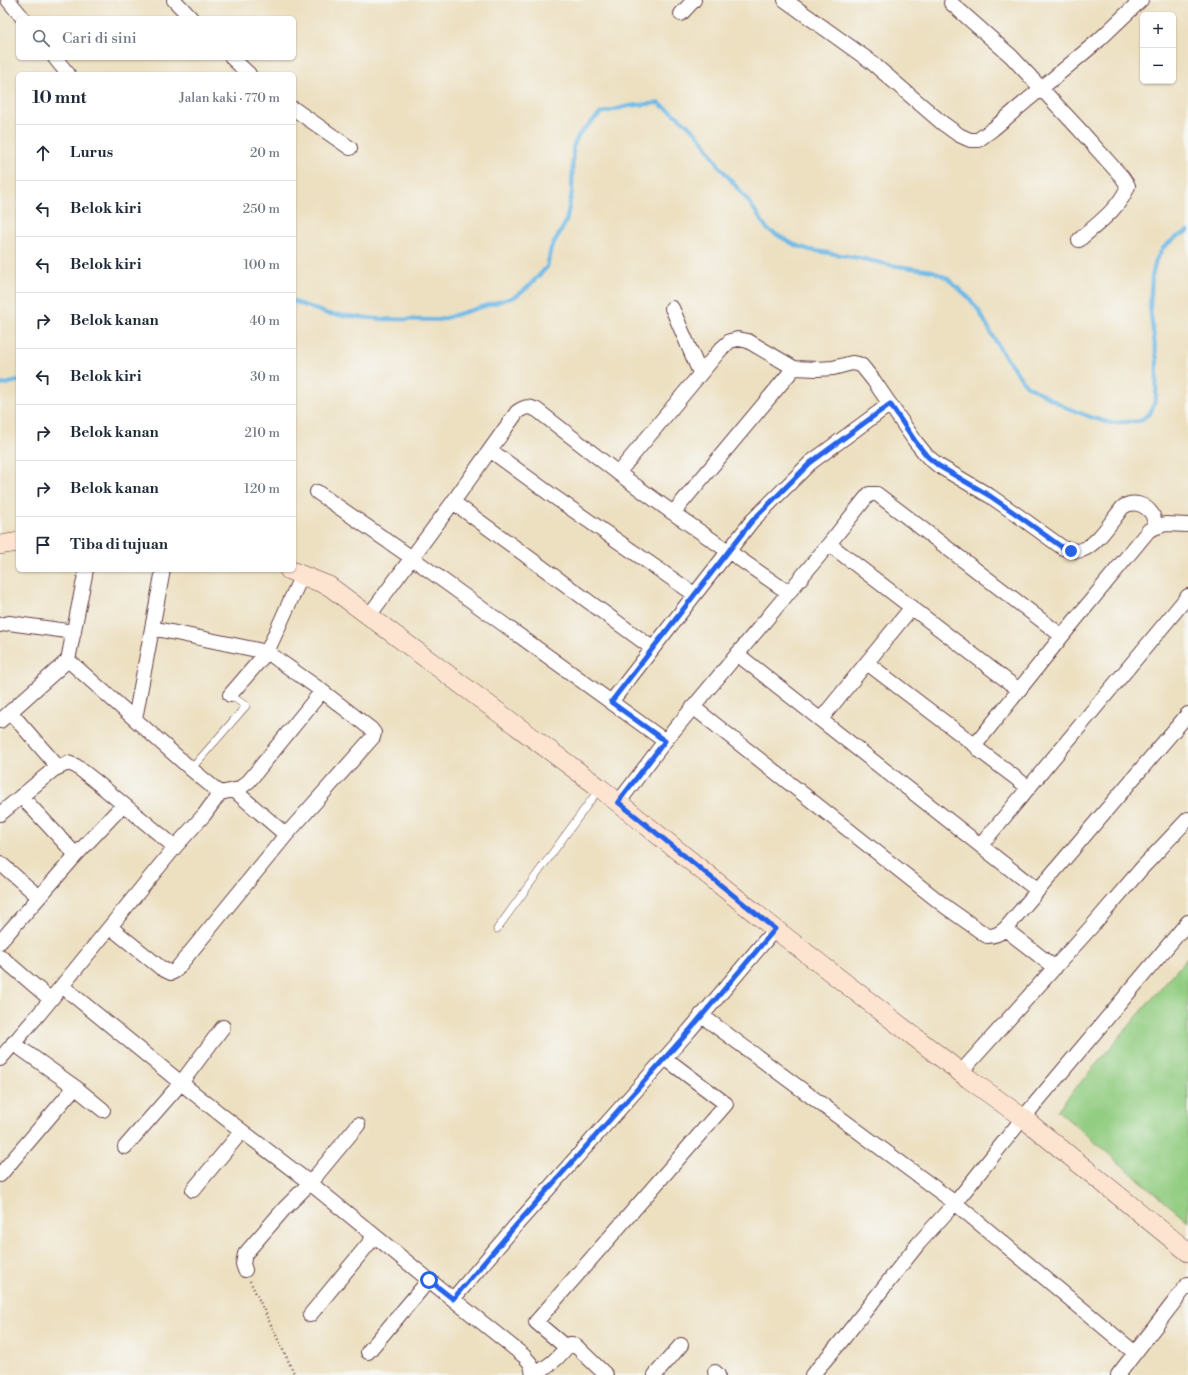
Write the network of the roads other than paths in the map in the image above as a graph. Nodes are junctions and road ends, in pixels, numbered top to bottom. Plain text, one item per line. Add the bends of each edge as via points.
1 (8, 0) edge
2 (174, 0) edge
3 (694, 0) edge
4 (785, 0) edge
5 (1141, 0) edge
6 (951, 3) dead end
7 (681, 14) dead end
8 (21, 16) edge
9 (189, 16) edge
10 (57, 60) edge
11 (234, 60) edge
12 (66, 72) edge
13 (247, 72) edge
14 (1041, 89) junction
15 (296, 110) edge
16 (350, 148) dead end
17 (1079, 240) dead end
18 (672, 308) dead end
19 (794, 368) junction
20 (700, 373) junction
21 (890, 404) junction
22 (490, 450) junction
23 (618, 473) junction
24 (317, 492) dead end
25 (453, 502) junction
26 (674, 513) junction
27 (1188, 525) edge
28 (1157, 527) junction
29 (16, 542) edge
30 (829, 544) junction
31 (0, 545) edge
32 (728, 551) junction
33 (412, 558) junction
34 (86, 572) edge
35 (163, 572) edge
36 (296, 572) edge
37 (789, 593) junction
38 (694, 594) junction
39 (1188, 596) edge
40 (912, 607) junction
41 (368, 617) junction
42 (0, 625) edge
43 (152, 628) junction
44 (74, 632) junction
45 (1062, 636) junction
46 (652, 648) junction
47 (267, 652) junction
48 (737, 654) junction
49 (68, 660) junction
50 (867, 663) junction
51 (1019, 690) junction
52 (322, 691) junction
53 (230, 695) joint
54 (611, 702) junction
55 (693, 707) junction
56 (1188, 714) edge
57 (5, 717) edge
58 (821, 719) junction
59 (135, 720) junction
60 (665, 741) junction
61 (976, 746) junction
62 (58, 767) junction
63 (191, 769) junction
64 (600, 788) junction
65 (1029, 788) junction
66 (235, 791) junction
67 (220, 793) junction
68 (21, 796) junction
69 (618, 802) junction
70 (123, 805) junction
71 (0, 814) edge
72 (1188, 819) edge
73 (286, 835) junction
74 (981, 845) junction
75 (175, 847) junction
76 (76, 855) junction
77 (0, 863) edge
78 (1037, 890) junction
79 (39, 897) junction
80 (1188, 922) edge
81 (110, 927) junction
82 (497, 929) dead end
83 (775, 929) junction
84 (1005, 929) junction
85 (0, 942) edge
86 (0, 956) edge
87 (1055, 968) junction
88 (62, 986) junction
89 (50, 999) junction
90 (701, 1016) junction
91 (223, 1027) dead end
92 (13, 1044) junction
93 (665, 1058) junction
94 (0, 1059) edge
95 (961, 1072) junction
96 (181, 1083) junction
97 (75, 1087) junction
98 (104, 1110) dead end
99 (1023, 1118) junction
100 (358, 1125) dead end
101 (242, 1131) junction
102 (125, 1148) dead end
103 (0, 1175) edge
104 (310, 1183) junction
105 (193, 1190) dead end
106 (955, 1203) junction
107 (375, 1236) junction
108 (1188, 1252) edge
109 (245, 1270) road end
110 (429, 1280) junction
111 (1188, 1284) edge
112 (453, 1299) junction
113 (310, 1315) dead end
114 (561, 1343) dead end
115 (681, 1344) dead end
116 (368, 1352) dead end
117 (1134, 1353) junction
118 (533, 1375) edge
119 (606, 1375) edge
120 (655, 1375) edge
121 (812, 1375) edge
122 (1118, 1375) edge

1 - 8 street
2 - 9 street
3 - 7 street
4 - 14 street via 870,61 941,122 970,140 978,140 985,136
5 - 14 street
6 - 14 street via 1011,56
10 - 12 street
11 - 13 street
14 - 17 street via 1122,176 1128,186 1119,203
15 - 16 street
18 - 20 street
19 - 20 street via 748,341 738,339 730,341 721,349
19 - 21 street via 833,368 858,364
19 - 26 street
20 - 23 street
21 - 28 street via 927,456 990,496 1063,548 1071,551 1089,546 1128,504 1136,503 1145,508 1152,514
21 - 32 street via 810,463 752,521
22 - 23 street via 517,412 529,407 537,410
22 - 25 street
22 - 38 street
23 - 26 street
24 - 33 street
25 - 33 street
25 - 46 street
26 - 32 street
27 - 28 street via 1165,524
28 - 45 street via 1149,530
29 - 31 main road
30 - 37 street
30 - 40 street
30 - 45 street via 869,494 875,493
32 - 37 street
32 - 38 street
33 - 41 street
33 - 54 street
34 - 44 street
35 - 43 street
36 - 41 main road via 329,586
36 - 47 street
37 - 48 street
38 - 46 street
39 - 65 street
40 - 50 street
40 - 51 street
41 - 64 main road
42 - 44 street via 9,623
43 - 47 street
43 - 59 street
44 - 49 street
45 - 51 street
46 - 54 street
47 - 52 street
47 - 53 street
48 - 55 street
48 - 58 street
49 - 57 street
49 - 59 street
50 - 58 street
50 - 61 street
51 - 61 street
52 - 66 street via 249,781
52 - 73 street via 374,733
53 - 63 lane via 246,706
54 - 60 street
55 - 60 street
55 - 84 street via 946,907 987,936 996,935
56 - 78 street
57 - 62 street
58 - 74 street
59 - 63 street
60 - 69 street
61 - 65 street
62 - 68 street
62 - 70 street via 68,763 76,766
63 - 67 street
64 - 69 main road
64 - 82 lane
65 - 74 street
66 - 67 street
66 - 73 street
67 - 75 street
68 - 71 street
68 - 76 street
69 - 83 main road
70 - 75 street
70 - 76 street
72 - 87 street
73 - 81 street via 175,971 170,973 161,968
74 - 78 street
75 - 81 street
76 - 79 street
77 - 79 street
78 - 84 street
79 - 85 street
80 - 99 street
81 - 88 street
83 - 90 street
83 - 95 main road
84 - 87 street
86 - 89 street
87 - 95 street
88 - 89 street
88 - 96 street
89 - 92 street
90 - 93 street
90 - 106 street
91 - 96 street
92 - 94 street
92 - 97 street
93 - 112 street
93 - 114 street via 726,1104 536,1322
95 - 99 main road
96 - 101 street
96 - 102 street
97 - 98 street
97 - 103 street
99 - 106 street
99 - 108 main road
100 - 104 street
101 - 104 street
101 - 105 street
104 - 107 street
104 - 109 street via 245,1254
106 - 117 street
106 - 121 street via 918,1244
107 - 110 street
107 - 113 street
110 - 112 street
110 - 116 street
111 - 117 street
112 - 118 street via 524,1356 531,1364
115 - 120 street
117 - 122 street
118 - 119 street via 547,1368 569,1344 577,1347

